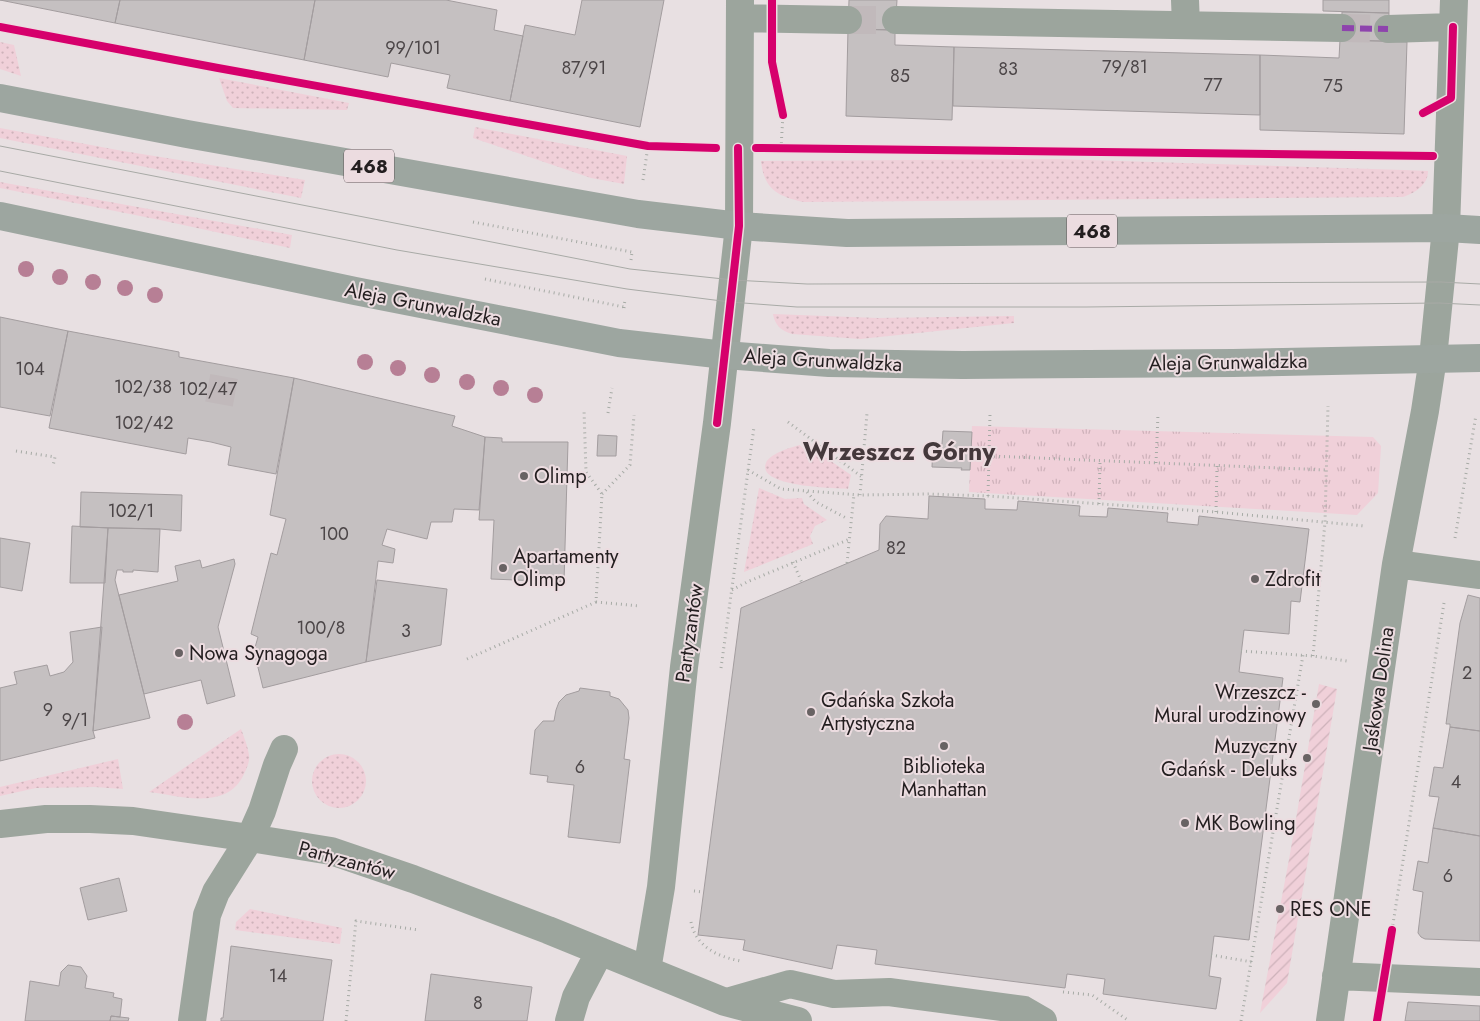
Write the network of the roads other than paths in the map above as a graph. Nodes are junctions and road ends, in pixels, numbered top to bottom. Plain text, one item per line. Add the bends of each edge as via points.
1 (1454, 0) edge
2 (740, 9) edge
3 (931, 11) edge
4 (1185, 12) edge
5 (848, 20) tunnel mouth
6 (896, 20) tunnel mouth
7 (1453, 27) junction
8 (1342, 28) tunnel mouth
9 (1388, 29) tunnel mouth
10 (0, 98) edge
11 (0, 216) edge
12 (739, 226) junction
13 (1446, 228) junction
14 (1480, 230) edge
15 (725, 355) junction
16 (1433, 358) junction
17 (1480, 358) edge
18 (1396, 564) junction
19 (1480, 575) edge
20 (284, 749) dead end
21 (0, 824) edge
22 (250, 838) junction
23 (600, 951) junction
24 (647, 970) junction
25 (1336, 976) junction
26 (1480, 982) edge
27 (726, 1002) junction
28 (192, 1021) edge
29 (569, 1021) edge
30 (798, 1021) edge
31 (1043, 1021) edge
32 (1329, 1021) edge

1 - 7 street, Jaśkowa Dolina
2 - 5 street
2 - 12 street, Partyzantów
3 - 4 street
3 - 6 street
4 - 8 street
7 - 9 street
7 - 13 street, Jaśkowa Dolina
10 - 12 main road, 468 via 638,214
11 - 15 main road, Aleja Grunwaldzka via 602,339
12 - 13 main road, 468 via 847,233
12 - 15 street, Partyzantów
13 - 14 main road, 468
13 - 16 street, Jaśkowa Dolina
15 - 16 main road, Aleja Grunwaldzka via 829,362 963,365
15 - 24 street, Partyzantów via 684,667 661,887
16 - 17 main road, Aleja Grunwaldzka
16 - 18 street, Jaśkowa Dolina
18 - 19 street
18 - 25 street, Jaśkowa Dolina
20 - 22 street
21 - 22 street, Partyzantów via 90,819 133,821
22 - 23 street, Partyzantów via 331,851
22 - 28 street via 216,892 207,915
23 - 24 street, Partyzantów
23 - 29 street via 576,996
24 - 27 street, Partyzantów
25 - 26 street
25 - 32 street, Jaśkowa Dolina
27 - 30 street, Partyzantów
27 - 31 street via 790,984 834,994 890,992 1024,1010

